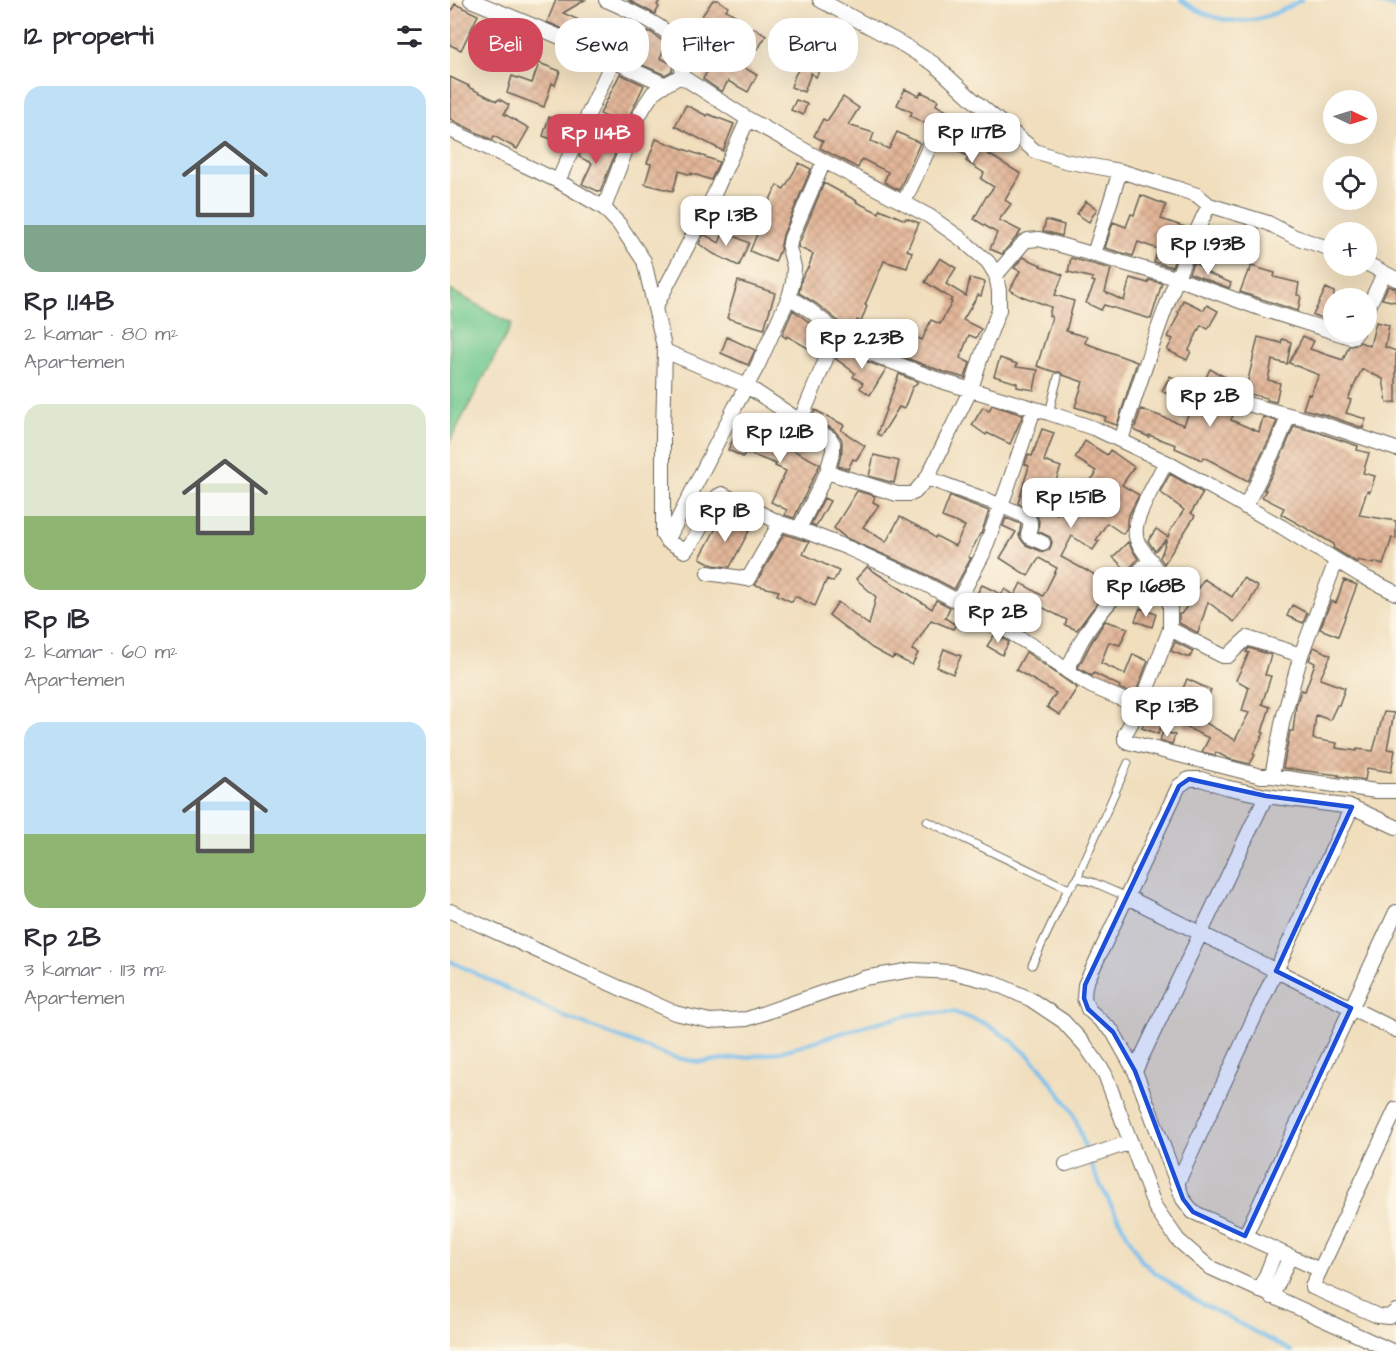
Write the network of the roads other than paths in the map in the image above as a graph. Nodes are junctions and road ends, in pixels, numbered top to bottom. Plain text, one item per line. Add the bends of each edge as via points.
1 (471, 0) edge
2 (606, 0) edge
3 (820, 0) edge
4 (555, 35) edge
5 (608, 72) edge
6 (638, 72) edge
7 (681, 76) junction
8 (664, 84) junction
9 (748, 118) junction
10 (450, 130) edge
11 (933, 139) dead end
12 (824, 161) junction
13 (1120, 171) junction
14 (558, 182) junction
15 (904, 202) junction
16 (1209, 205) junction
17 (604, 208) junction
18 (1323, 246) edge
19 (1094, 254) junction
20 (1377, 268) edge
21 (996, 275) junction
22 (1390, 276) edge
23 (1176, 278) junction
24 (1377, 296) edge
25 (789, 297) junction
26 (655, 308) junction
27 (1323, 328) edge
28 (837, 333) junction
29 (665, 351) junction
30 (1058, 377) dead end
31 (747, 386) junction
32 (971, 389) junction
33 (1247, 404) dead end
34 (1034, 409) junction
35 (1049, 413) junction
36 (1289, 416) junction
37 (800, 421) junction
38 (1121, 440) junction
39 (1396, 450) edge
40 (1166, 462) junction
41 (827, 472) junction
42 (927, 478) junction
43 (1000, 505) junction
44 (1245, 507) junction
45 (780, 523) junction
46 (799, 529) junction
47 (667, 541) junction
48 (1042, 543) dead end
49 (1151, 560) junction
50 (1336, 561) junction
51 (708, 573) dead end
52 (1395, 588) edge
53 (958, 601) junction
54 (1170, 629) junction
55 (1301, 655) junction
56 (1066, 671) junction
57 (1140, 707) junction
58 (1128, 763) dead end
59 (1272, 776) junction
60 (1396, 791) edge
61 (1266, 796) junction
62 (1352, 807) junction
63 (927, 821) dead end
64 (1396, 827) edge
65 (1078, 878) junction
66 (1069, 889) junction
67 (1127, 897) junction
68 (450, 911) edge
69 (1396, 912) edge
70 (1200, 933) junction
71 (1032, 965) dead end
72 (1276, 971) junction
73 (1351, 1008) junction
74 (1396, 1030) edge
75 (1135, 1071) junction
76 (1396, 1109) edge
77 (1131, 1142) junction
78 (1066, 1164) dead end
79 (1177, 1184) junction
80 (1245, 1236) junction
81 (1276, 1250) junction
82 (1290, 1256) junction
83 (1320, 1270) junction
84 (1266, 1294) junction
85 (1396, 1311) edge
86 (1392, 1351) edge

1 - 4 street
2 - 7 street via 671,35 681,53
3 - 13 street via 934,64 1035,151
5 - 14 street
6 - 8 street
7 - 8 street
7 - 9 street
8 - 17 street via 653,93 637,120
9 - 12 street
9 - 26 street via 712,199
10 - 14 street
11 - 15 street
12 - 15 street
12 - 25 street via 791,238 789,248 794,267
13 - 16 street via 1197,195
13 - 19 street
14 - 17 street
15 - 21 street via 960,238 988,262
16 - 18 street via 1268,223
16 - 23 street
17 - 26 street via 644,261
19 - 21 street via 1028,240
19 - 23 street
20 - 22 street
21 - 32 street via 999,310
22 - 24 street
23 - 27 street
23 - 38 street
25 - 28 street
25 - 31 street
26 - 29 street
28 - 32 street via 867,352 930,378
28 - 37 street
29 - 31 street
29 - 47 street via 663,535
30 - 35 lane
31 - 37 street
31 - 47 street
32 - 34 street
32 - 42 street
33 - 36 street
34 - 35 street
34 - 43 street
35 - 38 street
36 - 39 street
36 - 44 street
37 - 41 street via 833,443
38 - 40 street
40 - 44 street
40 - 49 street via 1135,530 1136,539
41 - 42 street via 904,495 915,492
41 - 46 street
42 - 43 street
43 - 48 street via 1028,517 1028,534
43 - 53 street via 982,554
44 - 50 street
45 - 46 street
45 - 47 street via 720,495 685,551
45 - 51 street via 748,579
46 - 53 street via 876,559
49 - 54 street via 1167,583
49 - 56 street via 1101,613
50 - 52 street via 1376,584
50 - 55 street
53 - 56 street via 1041,651
54 - 55 street via 1228,657 1247,638
54 - 57 street
55 - 59 street
56 - 57 street via 1091,687
57 - 59 street via 1125,734 1128,742 1248,774
58 - 65 lane
59 - 60 street
61 - 62 street
61 - 67 street via 1201,779 1189,779 1179,786
61 - 70 street
62 - 64 street
62 - 72 street
63 - 66 lane
65 - 66 lane
65 - 67 lane
66 - 71 lane
67 - 70 street
67 - 75 street via 1085,985 1084,998 1088,1009 1113,1032
68 - 77 street via 675,1013 710,1021 747,1020 864,978 912,970 952,972 992,982 1030,999 1063,1021 1085,1045 1105,1074
69 - 73 street
70 - 72 street
70 - 75 street
72 - 73 street
72 - 79 street
73 - 74 street
73 - 80 street
75 - 79 street
76 - 83 street
77 - 78 street
77 - 84 street via 1155,1207 1178,1240 1209,1267
79 - 80 street via 1193,1212
80 - 81 street
81 - 82 street
81 - 84 street
82 - 83 street
82 - 84 street
83 - 85 street via 1312,1287 1378,1316 1389,1317
84 - 86 street

